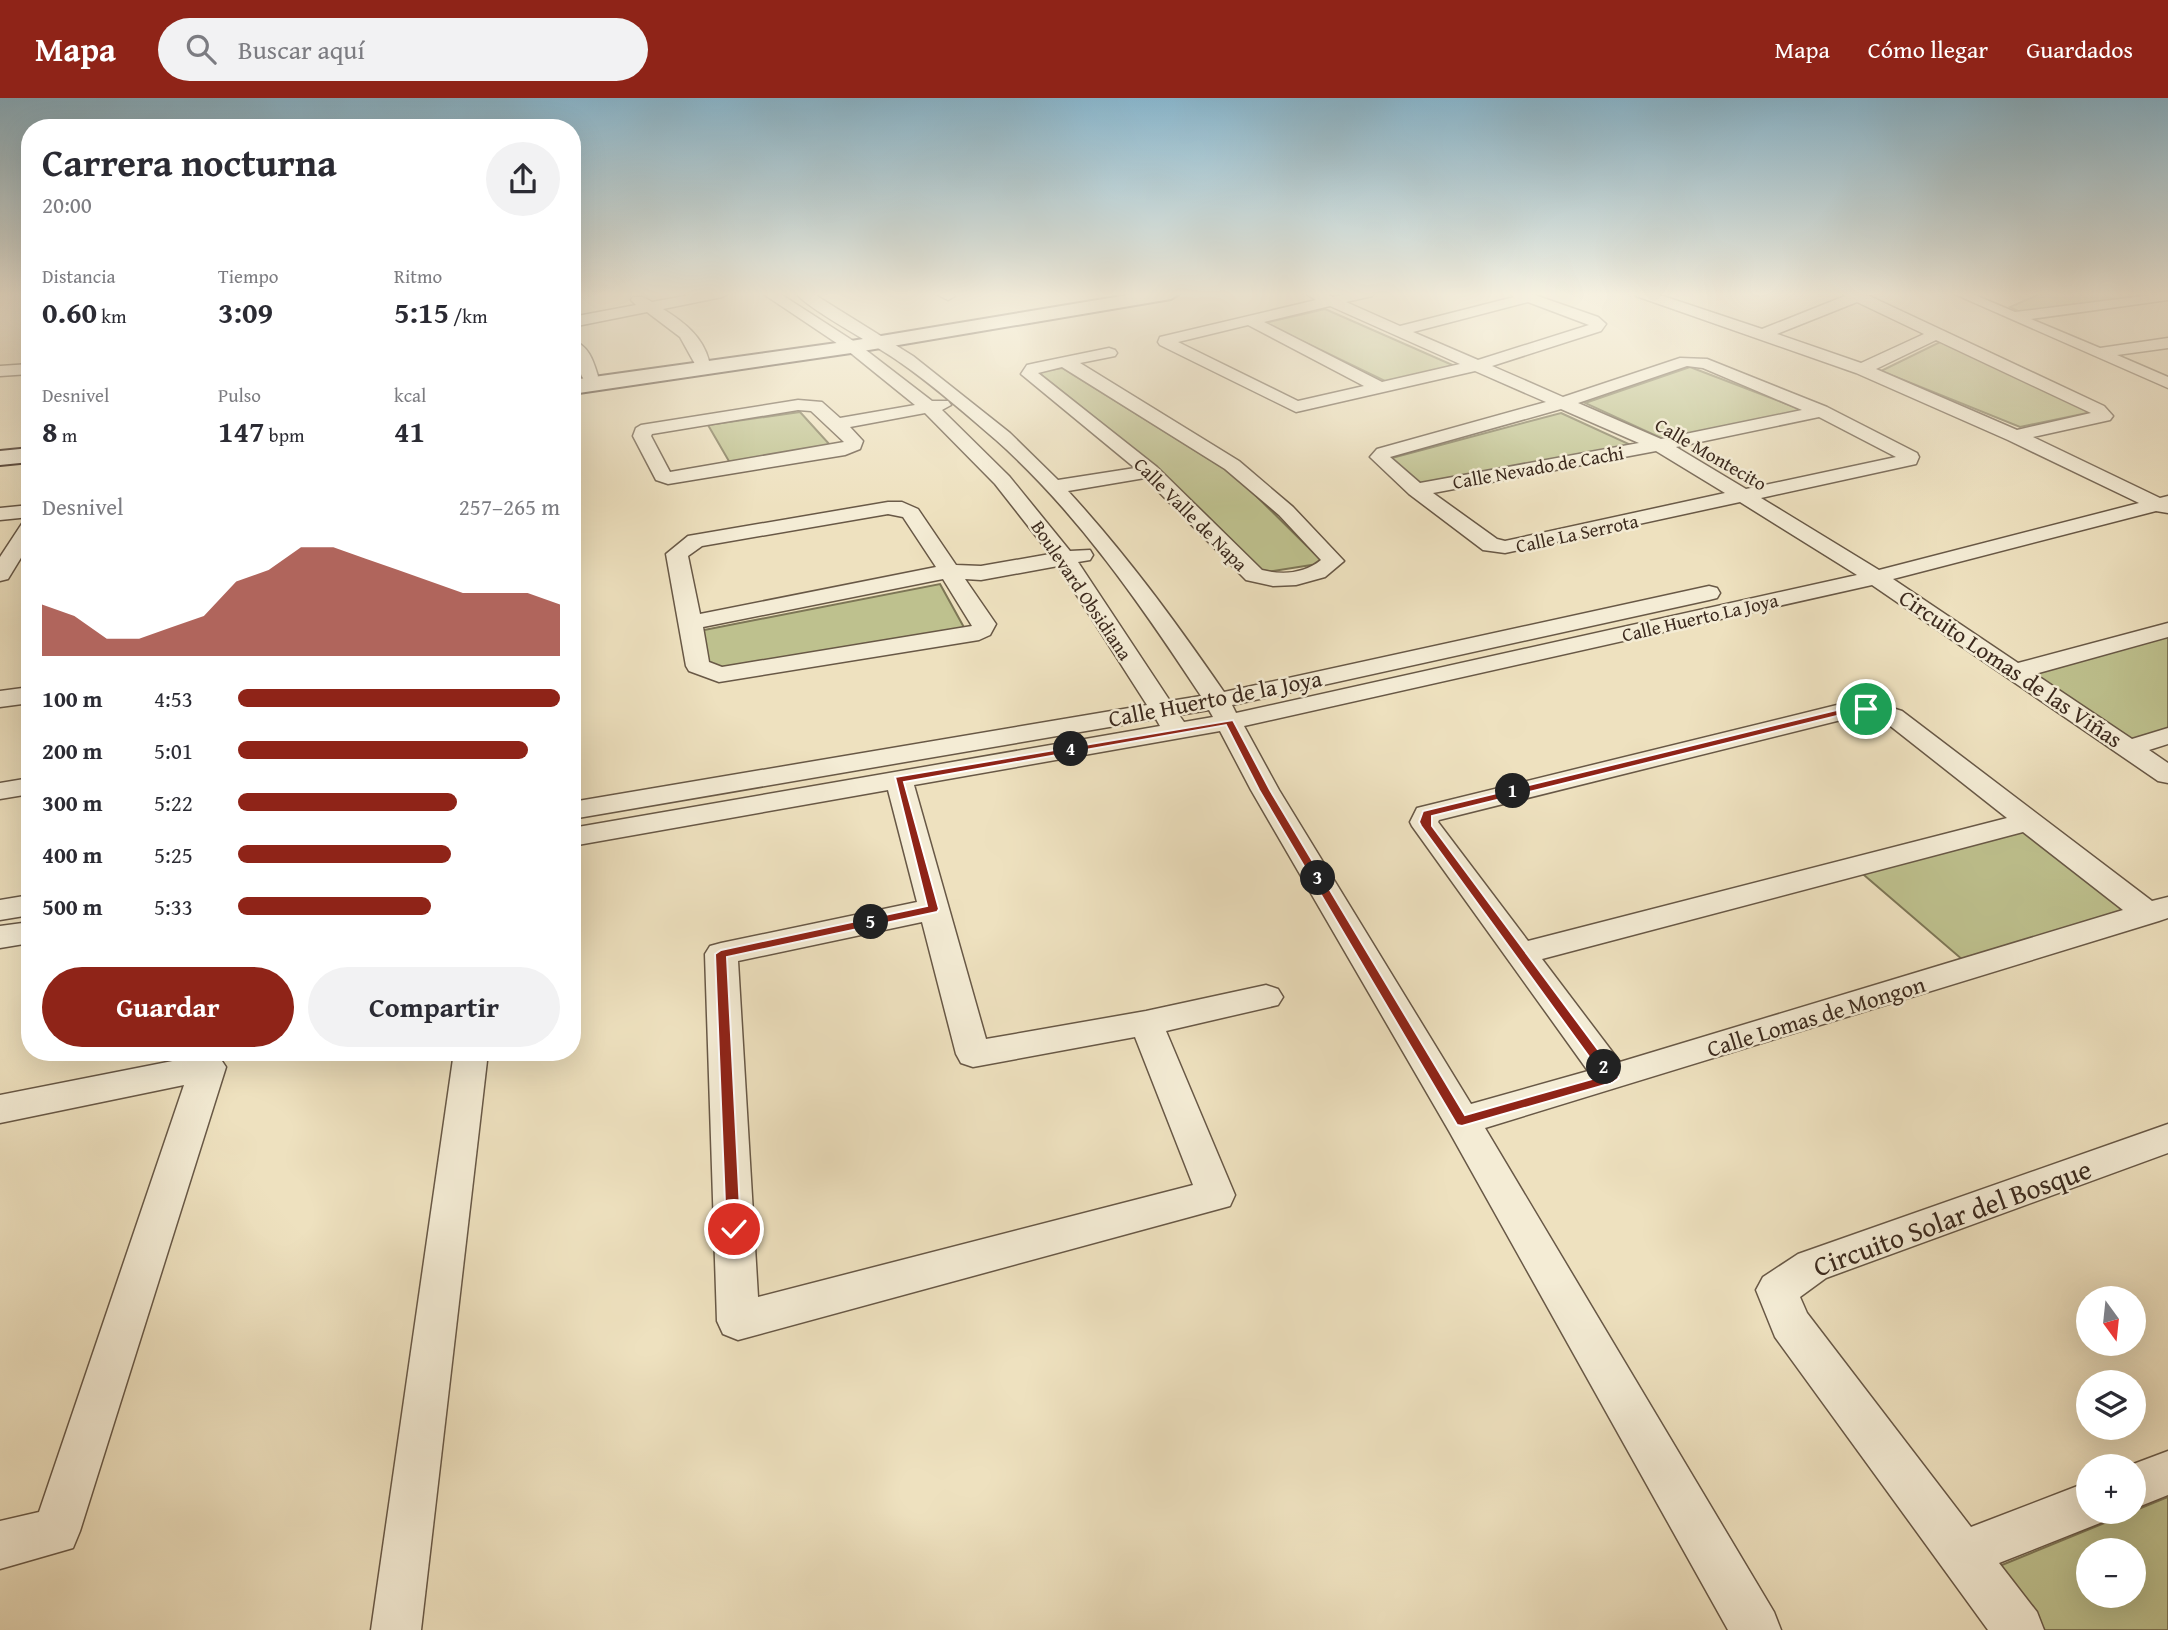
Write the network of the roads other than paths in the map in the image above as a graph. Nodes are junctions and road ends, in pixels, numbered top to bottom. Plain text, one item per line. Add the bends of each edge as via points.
1 (678, 364) edge
2 (694, 364) edge
3 (874, 364) edge
4 (913, 364) edge
5 (1054, 364) edge
6 (1070, 364) edge
7 (1209, 364) edge
8 (1335, 364) edge
9 (1676, 364) edge
10 (1708, 364) edge
11 (1849, 364) edge
12 (1872, 364) edge
13 (2003, 364) edge
14 (2125, 364) edge
15 (1478, 365) joint
16 (1862, 369) junction
17 (21, 370) edge
18 (0, 372) edge
19 (581, 380) edge
20 (581, 380) edge
21 (2168, 383) edge
22 (1381, 388) junction
23 (959, 399) junction
24 (1565, 402) junction
25 (926, 405) junction
26 (1821, 411) junction
27 (833, 421) junction
28 (2015, 436) junction
29 (21, 445) edge
30 (1659, 445) junction
31 (0, 448) edge
32 (21, 456) edge
33 (0, 458) edge
34 (1146, 467) junction
35 (1049, 482) junction
36 (1416, 490) junction
37 (2135, 493) junction
38 (1746, 497) junction
39 (2166, 500) edge
40 (21, 512) edge
41 (0, 514) edge
42 (21, 538) edge
43 (1105, 545) junction
44 (1060, 552) junction
45 (1853, 562) junction
46 (3, 563) edge
47 (950, 571) junction
48 (1876, 577) junction
49 (690, 623) junction
50 (2168, 630) edge
51 (2016, 671) junction
52 (21, 696) edge
53 (0, 699) edge
54 (1223, 711) junction
55 (1169, 720) junction
56 (2168, 736) edge
57 (2129, 748) junction
58 (2168, 775) edge
59 (899, 780) junction
60 (21, 788) edge
61 (0, 791) edge
62 (581, 810) edge
63 (2029, 821) junction
64 (581, 835) edge
65 (21, 906) edge
66 (933, 909) junction
67 (0, 910) edge
68 (2158, 910) edge
69 (21, 934) edge
70 (0, 937) edge
71 (1521, 954) junction
72 (1266, 997) dead end
73 (1146, 1023) junction
74 (470, 1061) edge
75 (1612, 1078) junction
76 (0, 1109) edge
77 (1462, 1121) junction
78 (2168, 1138) edge
79 (2168, 1473) edge
80 (2146, 1482) edge
81 (2076, 1510) edge
82 (0, 1545) edge
83 (1962, 1554) junction
84 (396, 1630) edge
85 (1756, 1630) edge
86 (2019, 1630) edge

1 - 20 street
2 - 19 street
3 - 25 street, Boulevard Obsidiana
4 - 23 street, Boulevard Obsidiana
5 - 34 street, Calle Valle de Napa via 1032,369 1029,374
6 - 34 street, Calle Valle de Napa via 1232,465 1286,511 1333,561 1321,571 1293,578 1254,575
7 - 22 street via 1289,406
8 - 22 street
9 - 24 street
10 - 26 street
11 - 16 street
12 - 16 street
13 - 28 street via 2104,416
14 - 21 street
15 - 22 street
15 - 24 street, Calle Montecito
16 - 28 street
17 - 18 street
23 - 25 street
23 - 35 street, Boulevard Obsidiana
24 - 30 street, Calle Montecito
24 - 36 street, Calle La Serrota via 1384,453 1382,462
25 - 27 street
25 - 44 street, Boulevard Obsidiana via 992,470
26 - 30 street, Calle Nevado de Cachi
26 - 38 street, Calle La Serrota via 1908,453 1909,460
27 - 27 street via 816,406 797,405 647,429 642,436 663,476 678,477 853,445
28 - 37 street
29 - 31 street
30 - 36 street, Calle Nevado de Cachi
30 - 38 street, Calle Montecito
32 - 33 street
34 - 35 street
35 - 43 street, Boulevard Obsidiana
36 - 38 street, Calle La Serrota via 1491,545 1505,547
37 - 39 street, Calle Huerto La Joya
37 - 45 street, Calle Huerto La Joya
38 - 45 street, Calle Montecito
39 - 48 street, Calle Huerto La Joya
40 - 41 street
42 - 46 street
43 - 44 street
43 - 54 street, Boulevard Obsidiana via 1162,619
44 - 47 street via 981,573
44 - 55 street, Boulevard Obsidiana
45 - 48 street, Circuito Lomas de las Viñas
45 - 54 street, Calle Huerto de la Joya
47 - 49 street
47 - 49 street via 911,513 894,507 696,541 677,554
47 - 49 street via 984,624 982,631 719,675 698,666
48 - 51 street, Circuito Lomas de las Viñas
48 - 54 street, Calle Huerto La Joya
50 - 51 street
51 - 57 street, Circuito Lomas de las Viñas
52 - 53 street
54 - 55 street
54 - 77 street, Boulevard Obsidiana
55 - 59 street
55 - 62 street, Calle Huerto de la Joya
56 - 57 street
57 - 58 street, Circuito Lomas de las Viñas
59 - 64 street
59 - 66 street
60 - 61 street
63 - 68 street
63 - 71 street
63 - 71 street via 1893,716 1866,709 1427,814 1426,826
65 - 67 street
66 - 73 street via 972,1054
66 - 73 street via 721,954 738,1321 1216,1195
68 - 75 street, Calle Lomas de Mongon
69 - 70 street
71 - 75 street
72 - 73 street
74 - 84 street
75 - 77 street, Calle Lomas de Mongon
76 - 82 street via 208,1067 56,1531
77 - 85 street, Boulevard Obsidiana
78 - 83 street, Circuito Solar del Bosque via 1812,1266 1777,1290 1790,1324
79 - 80 street
81 - 83 street
83 - 86 street, Circuito Solar del Bosque

